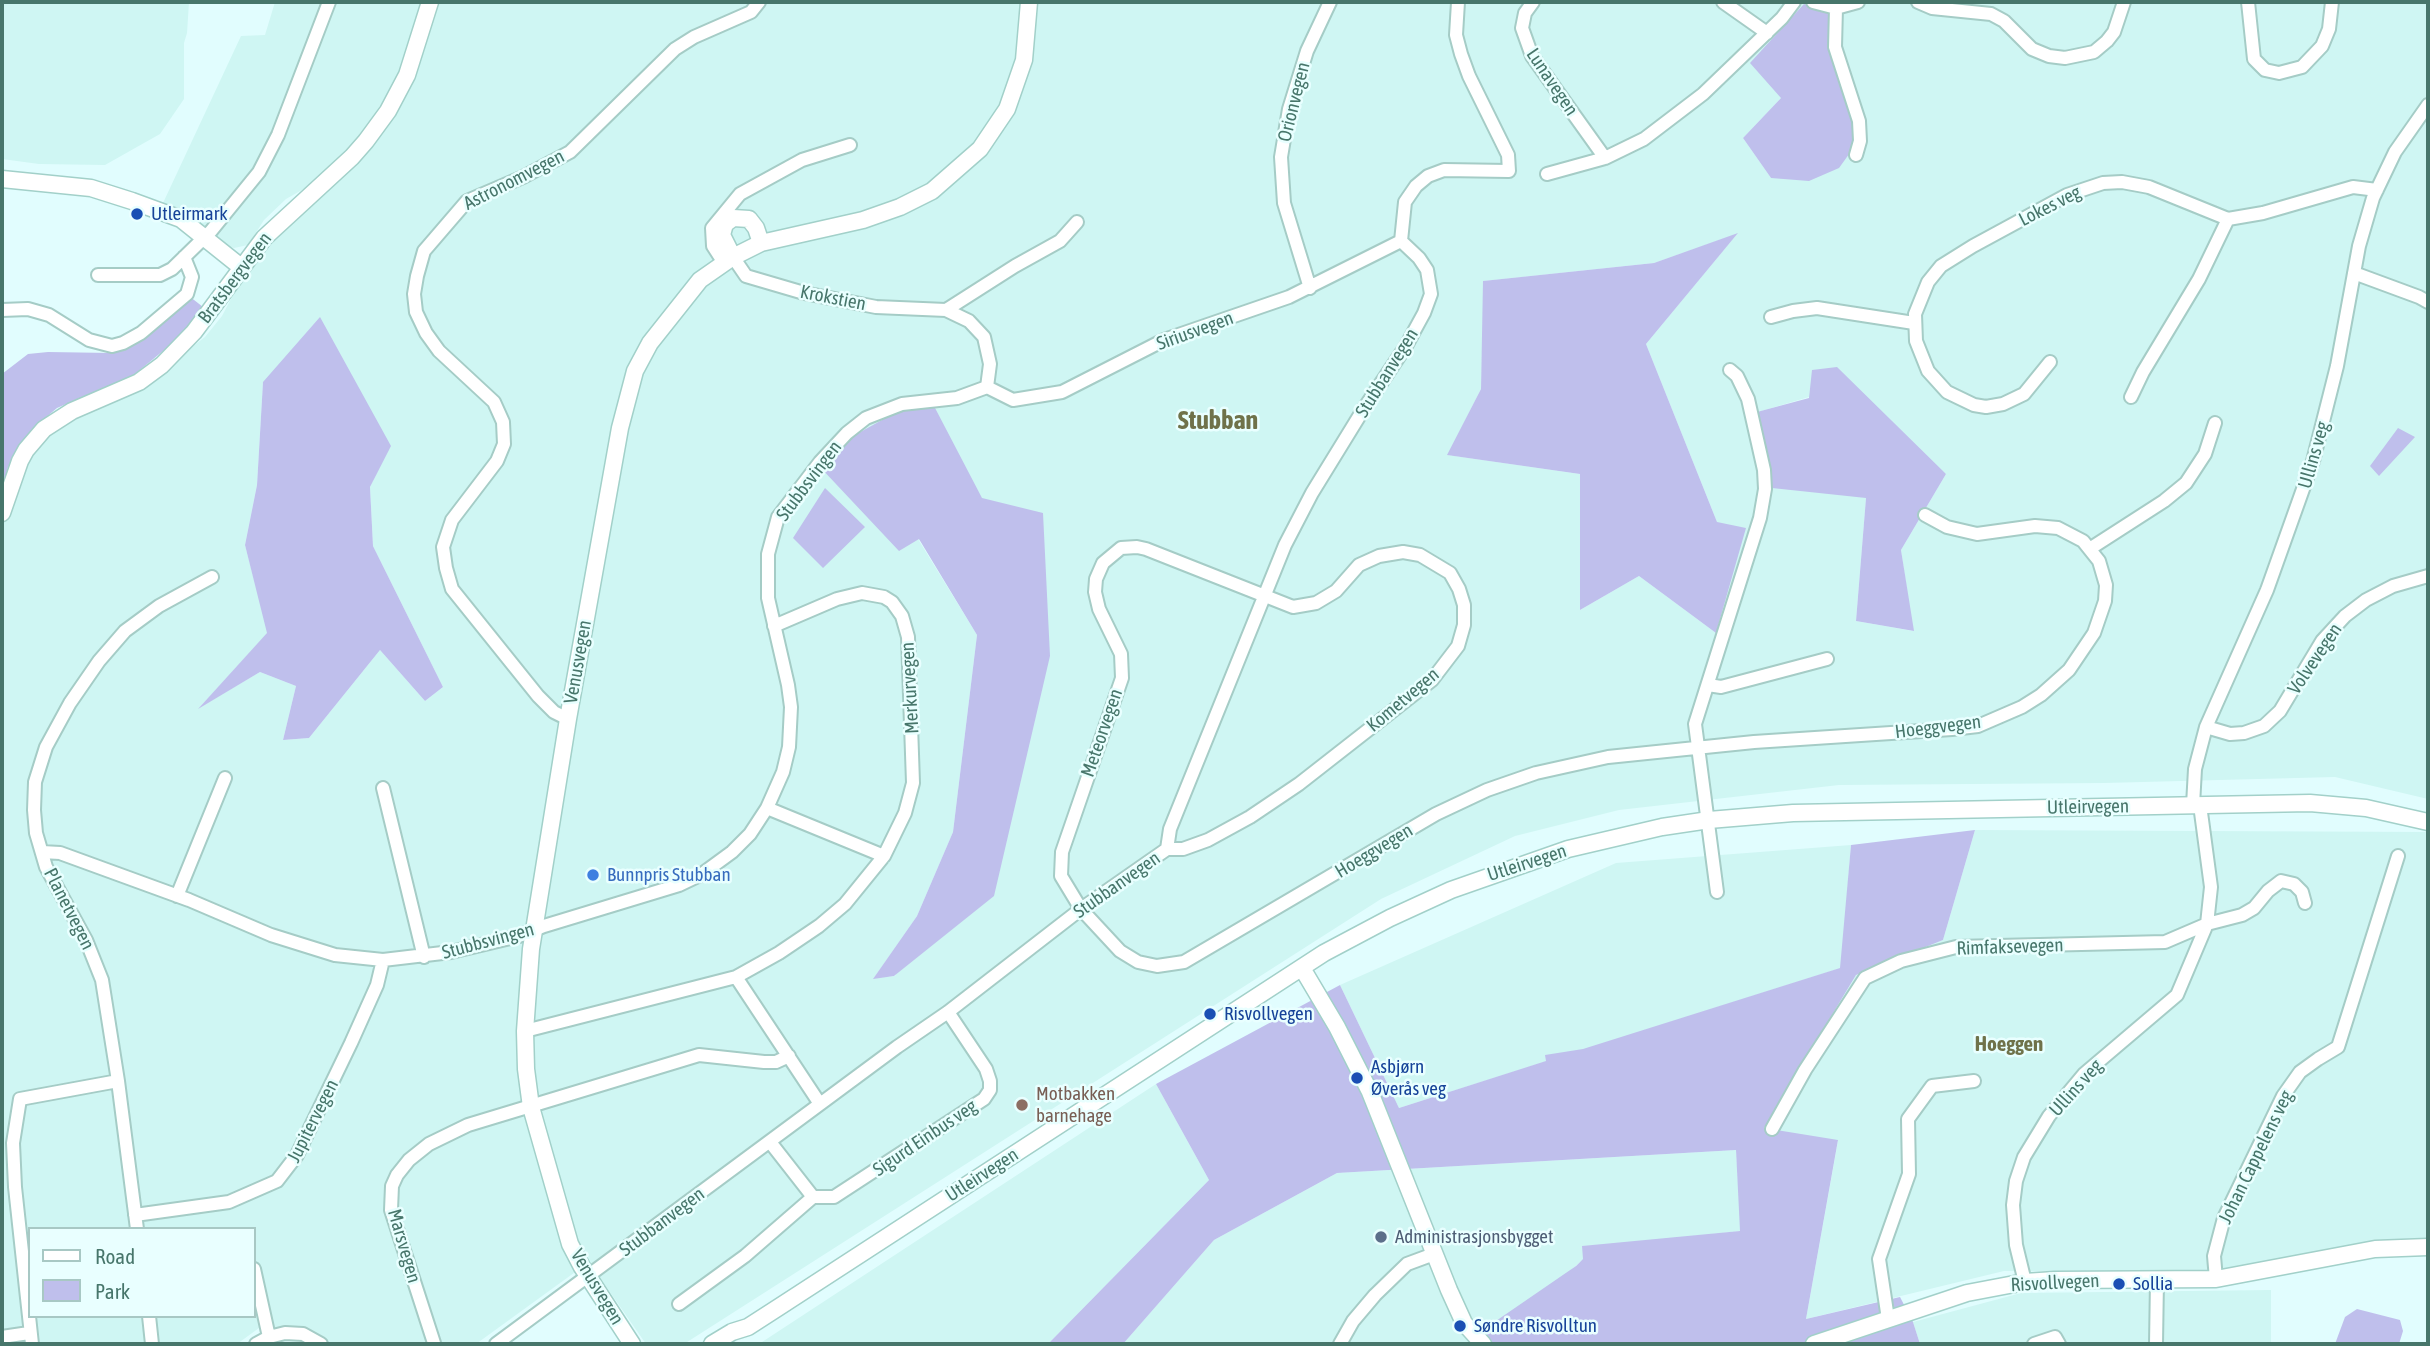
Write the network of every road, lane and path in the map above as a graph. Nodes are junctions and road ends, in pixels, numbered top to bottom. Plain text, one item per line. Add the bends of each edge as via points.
1 (329, 2) edge
2 (430, 2) edge
3 (759, 2) edge
4 (1029, 2) edge
5 (1330, 2) edge
6 (1458, 2) edge
7 (1533, 2) edge
8 (1723, 2) edge
9 (1794, 2) edge
10 (1812, 2) edge
11 (1858, 2) edge
12 (1918, 2) edge
13 (2124, 2) edge
14 (2248, 2) edge
15 (2332, 2) edge
16 (1836, 8) junction
17 (1767, 33) junction
18 (2428, 105) edge
19 (850, 145) dead end
20 (1856, 155) dead end
21 (1605, 158) junction
22 (1547, 173) dead end
23 (2, 179) edge
24 (2377, 190) junction
25 (2228, 219) junction
26 (1077, 222) dead end
27 (204, 236) junction
28 (1401, 241) junction
29 (761, 243) junction
30 (184, 257) junction
31 (728, 260) junction
32 (241, 267) junction
33 (2354, 273) junction
34 (99, 275) dead end
35 (1310, 288) junction
36 (2428, 302) edge
37 (2, 310) edge
38 (946, 310) junction
39 (1771, 317) dead end
40 (1914, 323) junction
41 (2050, 362) dead end
42 (1730, 370) dead end
43 (987, 387) junction
44 (2131, 397) dead end
45 (2214, 423) dead end
46 (2, 513) edge
47 (1925, 515) dead end
48 (2091, 548) junction
49 (2428, 576) edge
50 (212, 577) dead end
51 (1263, 596) junction
52 (774, 626) junction
53 (1827, 659) dead end
54 (1707, 685) junction
55 (568, 719) junction
56 (2206, 727) junction
57 (1698, 747) junction
58 (225, 778) dead end
59 (383, 788) dead end
60 (2197, 805) junction
61 (767, 808) junction
62 (1709, 820) junction
63 (2428, 822) edge
64 (1167, 849) junction
65 (42, 852) junction
66 (884, 856) junction
67 (2398, 856) dead end
68 (1717, 892) dead end
69 (177, 896) junction
70 (2305, 904) dead end
71 (1081, 909) junction
72 (2207, 923) junction
73 (535, 929) junction
74 (424, 957) junction
75 (383, 960) junction
76 (1302, 968) junction
77 (736, 977) junction
78 (948, 1012) junction
79 (525, 1031) junction
80 (789, 1056) junction
81 (118, 1081) junction
82 (1973, 1081) dead end
83 (820, 1104) junction
84 (531, 1107) junction
85 (1772, 1129) dead end
86 (770, 1142) junction
87 (813, 1197) junction
88 (136, 1222) edge
89 (2428, 1247) edge
90 (1434, 1254) junction
91 (588, 1276) junction
92 (256, 1278) edge
93 (2216, 1279) junction
94 (2157, 1280) junction
95 (2025, 1282) junction
96 (679, 1304) dead end
97 (149, 1318) edge
98 (1888, 1319) junction
99 (748, 1327) junction
100 (2, 1337) edge
101 (269, 1337) junction
102 (30, 1339) edge
103 (433, 1343) edge
104 (152, 1344) edge
105 (256, 1344) edge
106 (321, 1344) edge
107 (496, 1344) edge
108 (632, 1344) edge
109 (712, 1344) edge
110 (731, 1344) edge
111 (1339, 1344) edge
112 (1483, 1344) edge
113 (1814, 1344) edge
114 (2034, 1344) edge
115 (2059, 1344) edge
116 (2156, 1344) edge

1 - 27 street via 259,172
2 - 32 street, Bratsbergvegen via 407,75 382,119 352,157 276,225
3 - 55 street, Astronomvegen via 751,12 675,49 570,152 467,201 424,251 417,276 416,312 426,333 494,402 503,422 504,444 498,461 452,520 443,547 452,589 538,696
4 - 29 street, Venusvegen via 1024,60 1007,109 980,149 932,191 900,207
5 - 35 street, Orionvegen via 1289,109 1281,157 1284,203
6 - 28 street via 1456,35 1461,54 1508,155 1509,171 1444,170 1428,176 1405,202
7 - 21 street, Lunavegen via 1521,28 1528,48
8 - 17 street
9 - 17 street
10 - 16 street
11 - 16 street
12 - 13 street via 1931,8 1995,15 2032,49 2065,58 2102,46 2115,32
14 - 15 street via 2254,59 2265,70 2278,73 2302,67 2322,46
16 - 20 street via 1835,47 1859,121
17 - 21 street via 1674,117 1644,139
18 - 24 street, Ullins veg via 2395,152
19 - 31 street, Krokstien via 802,160 740,194 712,228 713,246
21 - 22 street
23 - 27 street via 91,188 181,219
24 - 25 street via 2353,187
24 - 33 street, Ullins veg
25 - 40 street, Lokes veg via 2140,185 2114,182 2082,188 1948,261 1923,289
25 - 44 street
26 - 38 street via 1060,241
27 - 30 street
27 - 32 street
28 - 35 street, Siriusvegen
28 - 51 street, Stubbanvegen via 1427,270 1431,295 1406,346 1312,493
29 - 31 street, Venusvegen
29 - 31 street via 749,219 733,218 722,234
30 - 34 street via 160,275
30 - 37 street via 192,277 187,293 123,343 112,346 89,340 49,315 28,309
31 - 38 street, Krokstien via 746,276 804,293 876,307
31 - 55 street, Venusvegen via 700,279 650,343 635,371 620,428
32 - 46 street, Bratsbergvegen via 194,332 162,365 139,382 72,411 44,429 20,461
33 - 36 street
33 - 56 street, Ullins veg via 2337,366 2308,478 2267,590
35 - 43 street, Siriusvegen via 1164,340 1062,392 1013,400
38 - 43 street, Krokstien via 968,321 984,337 990,364
39 - 40 street via 1817,308
40 - 41 street, Lokes veg via 1917,349 1928,371 1947,392 1968,403 1986,407 2018,398
42 - 54 street via 1748,398 1765,489 1760,519
43 - 52 street, Stubbsvingen via 957,398 902,404 866,418 820,462 778,517 768,554 768,597
45 - 48 street via 2205,454 2186,484
47 - 48 street via 1947,527 1977,534 2050,526 2075,535
48 - 57 street, Hoeggvegen via 2106,585 2094,633 2057,682 2008,715 1952,729
49 - 56 street, Volvevegen via 2379,593 2345,616 2322,641 2280,711 2264,726 2236,734
50 - 65 street, Planetvegen via 125,631 70,703 46,747 35,782 36,833
51 - 64 street, Stubbanvegen via 1170,829
51 - 64 street, Kometvegen via 1306,607 1336,591 1359,565 1403,552 1420,555 1450,573 1464,605 1464,625 1458,646 1432,680 1299,784 1208,840
51 - 71 street, Meteorvegen via 1137,547 1121,548 1103,563 1096,579 1096,601 1123,666 1062,852 1062,876
52 - 61 street, Stubbsvingen via 788,685 791,729 783,772
52 - 66 street, Merkurvegen via 836,599 862,593 884,597 902,616 908,637 913,775 905,813
53 - 54 street via 1721,687
54 - 57 street via 1695,724
55 - 73 street, Venusvegen
56 - 60 street, Ullins veg via 2195,769
57 - 62 street
57 - 71 street, Hoeggvegen via 1608,757 1536,773 1478,794 1184,962 1157,966 1128,958
58 - 69 street
59 - 74 street, Stubbsvingen
60 - 62 street, Utleirvegen via 1793,813
60 - 63 street, Utleirvegen via 2310,803 2384,811
60 - 72 street, Ullins veg via 2211,887
61 - 66 street
61 - 73 street, Stubbsvingen via 741,843 702,874
62 - 68 street
62 - 76 street, Utleirvegen via 1600,841 1484,877 1390,918
64 - 71 street, Stubbanvegen
65 - 69 street, Stubbsvingen via 60,853
65 - 81 street, Planetvegen via 99,972
66 - 77 street, Merkurvegen via 845,904 819,926
67 - 93 street, Johan Cappelens veg via 2338,1048 2300,1072 2283,1096 2224,1218 2214,1255
69 - 75 street, Stubbsvingen via 271,935 335,955
70 - 72 street via 2294,884 2281,881 2242,915
71 - 78 street, Stubbanvegen
72 - 85 street, Rimfaksevegen via 2165,942 1956,947 1901,961 1865,978
72 - 95 street, Ullins veg via 2177,995 2084,1074 2049,1116 2024,1157 2013,1205
73 - 74 street, Stubbsvingen
73 - 79 street, Venusvegen
74 - 75 street, Stubbsvingen
75 - 88 street, Jupitervegen via 377,985 346,1054 297,1155 278,1181 236,1200
76 - 90 street via 1370,1092
76 - 99 street, Utleirvegen
77 - 79 street, Merkurvegen
77 - 80 street
78 - 83 street, Stubbanvegen
78 - 87 street, Sigurd Einbus veg via 986,1069 990,1090 984,1099 834,1197
79 - 84 street, Venusvegen
80 - 83 street
80 - 84 street via 764,1062 699,1055
81 - 88 street, Planetvegen
81 - 102 street via 20,1099 13,1143
82 - 98 street via 1932,1086 1908,1119 1909,1174 1879,1259
83 - 86 street, Stubbanvegen
84 - 91 street, Venusvegen via 570,1244
84 - 103 street, Marsvegen via 448,1133 409,1160 392,1186 391,1210
86 - 87 street
86 - 91 street, Stubbanvegen
87 - 96 street, Sigurd Einbus veg via 745,1256
89 - 93 street, Risvollvegen via 2375,1250
90 - 111 street via 1407,1264 1375,1295
90 - 112 street via 1464,1323
91 - 107 street, Stubbanvegen
91 - 108 street, Venusvegen
92 - 101 street
93 - 94 street, Risvollvegen
94 - 95 street, Risvollvegen
94 - 116 street
95 - 98 street, Risvollvegen via 1967,1293
97 - 104 street
98 - 113 street, Risvollvegen
99 - 109 street, Utleirvegen
99 - 110 street, Utleirvegen
100 - 102 street
101 - 105 street
101 - 106 street via 303,1334
114 - 115 street via 2055,1337

